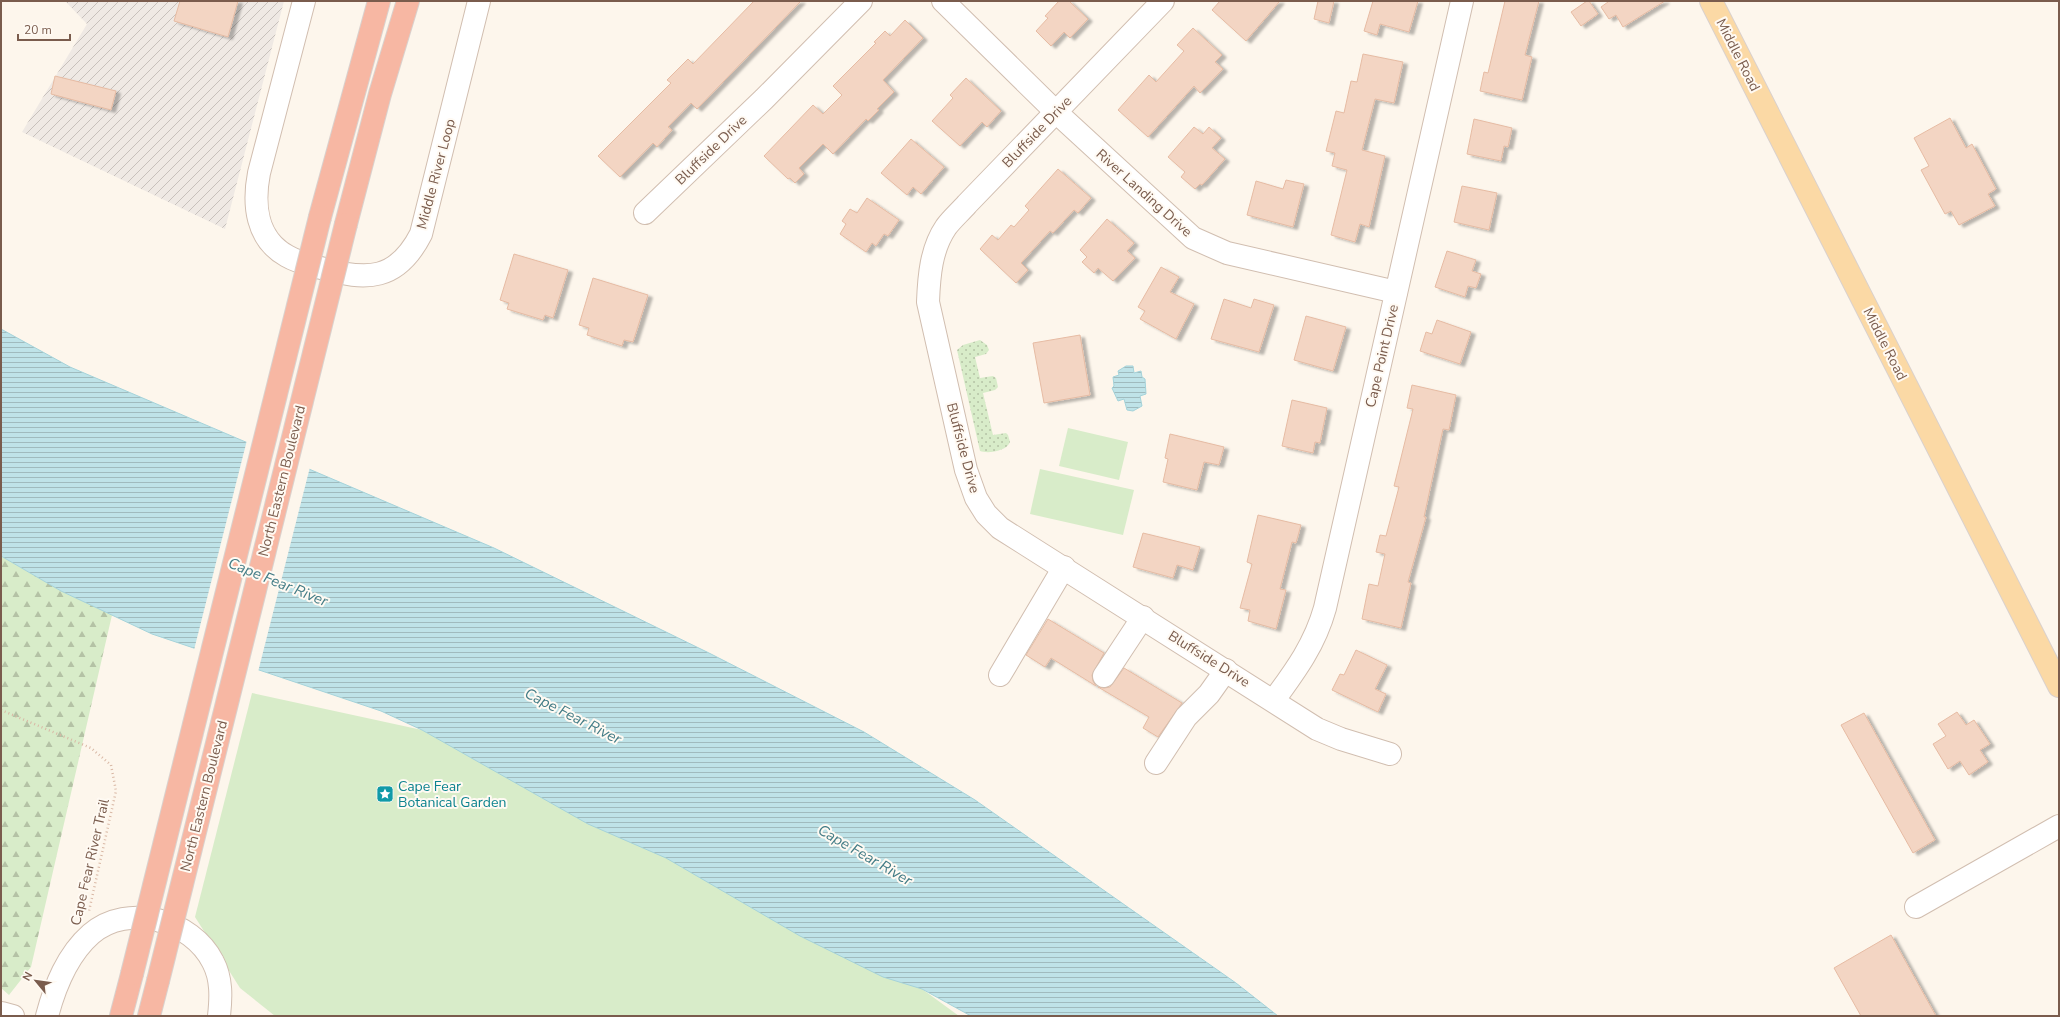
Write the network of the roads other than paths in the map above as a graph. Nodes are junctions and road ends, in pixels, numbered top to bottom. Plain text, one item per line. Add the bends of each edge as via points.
1 (304, 1) edge
2 (379, 1) edge
3 (408, 1) edge
4 (479, 1) edge
5 (861, 1) edge
6 (943, 1) edge
7 (1163, 1) edge
8 (1462, 1) edge
9 (1711, 1) edge
10 (1057, 113) junction
11 (645, 213) dead end
12 (1396, 292) junction
13 (1064, 567) junction
14 (1143, 617) junction
15 (1226, 670) junction
16 (1000, 675) dead end
17 (1104, 676) dead end
18 (2059, 686) edge
19 (1274, 700) junction
20 (1390, 754) dead end
21 (1156, 763) dead end
22 (2059, 826) edge
23 (1916, 907) dead end
24 (47, 1016) edge
25 (121, 1016) edge
26 (149, 1016) edge
27 (219, 1016) edge

1 - 4 street, Middle River Loop via 259,173 255,192 256,212 265,235 287,256 341,274 363,277 379,274 398,264 410,253 421,234
2 - 25 highway, North Eastern Boulevard, bridge via 320,217
3 - 26 highway, North Eastern Boulevard, bridge via 380,94 346,224
5 - 11 street, Bluffside Drive
6 - 10 street, River Landing Drive
7 - 10 street, Bluffside Drive
8 - 12 street, Cape Point Drive
9 - 18 main road, Middle Road
10 - 12 street, River Landing Drive via 1192,238 1227,253
10 - 13 street, Bluffside Drive via 946,227 934,255 929,276 928,302 966,470 976,498 986,514 1000,528
12 - 19 street, Cape Point Drive via 1322,619 1308,650
13 - 14 street, Bluffside Drive
13 - 16 street
14 - 15 street, Bluffside Drive
14 - 17 street
15 - 19 street, Bluffside Drive
15 - 21 street via 1209,694 1186,717
19 - 20 street, Bluffside Drive via 1341,740
22 - 23 street
24 - 27 street via 64,969 82,943 92,933 105,926 130,918 142,918 168,923 180,929 208,953 220,984

